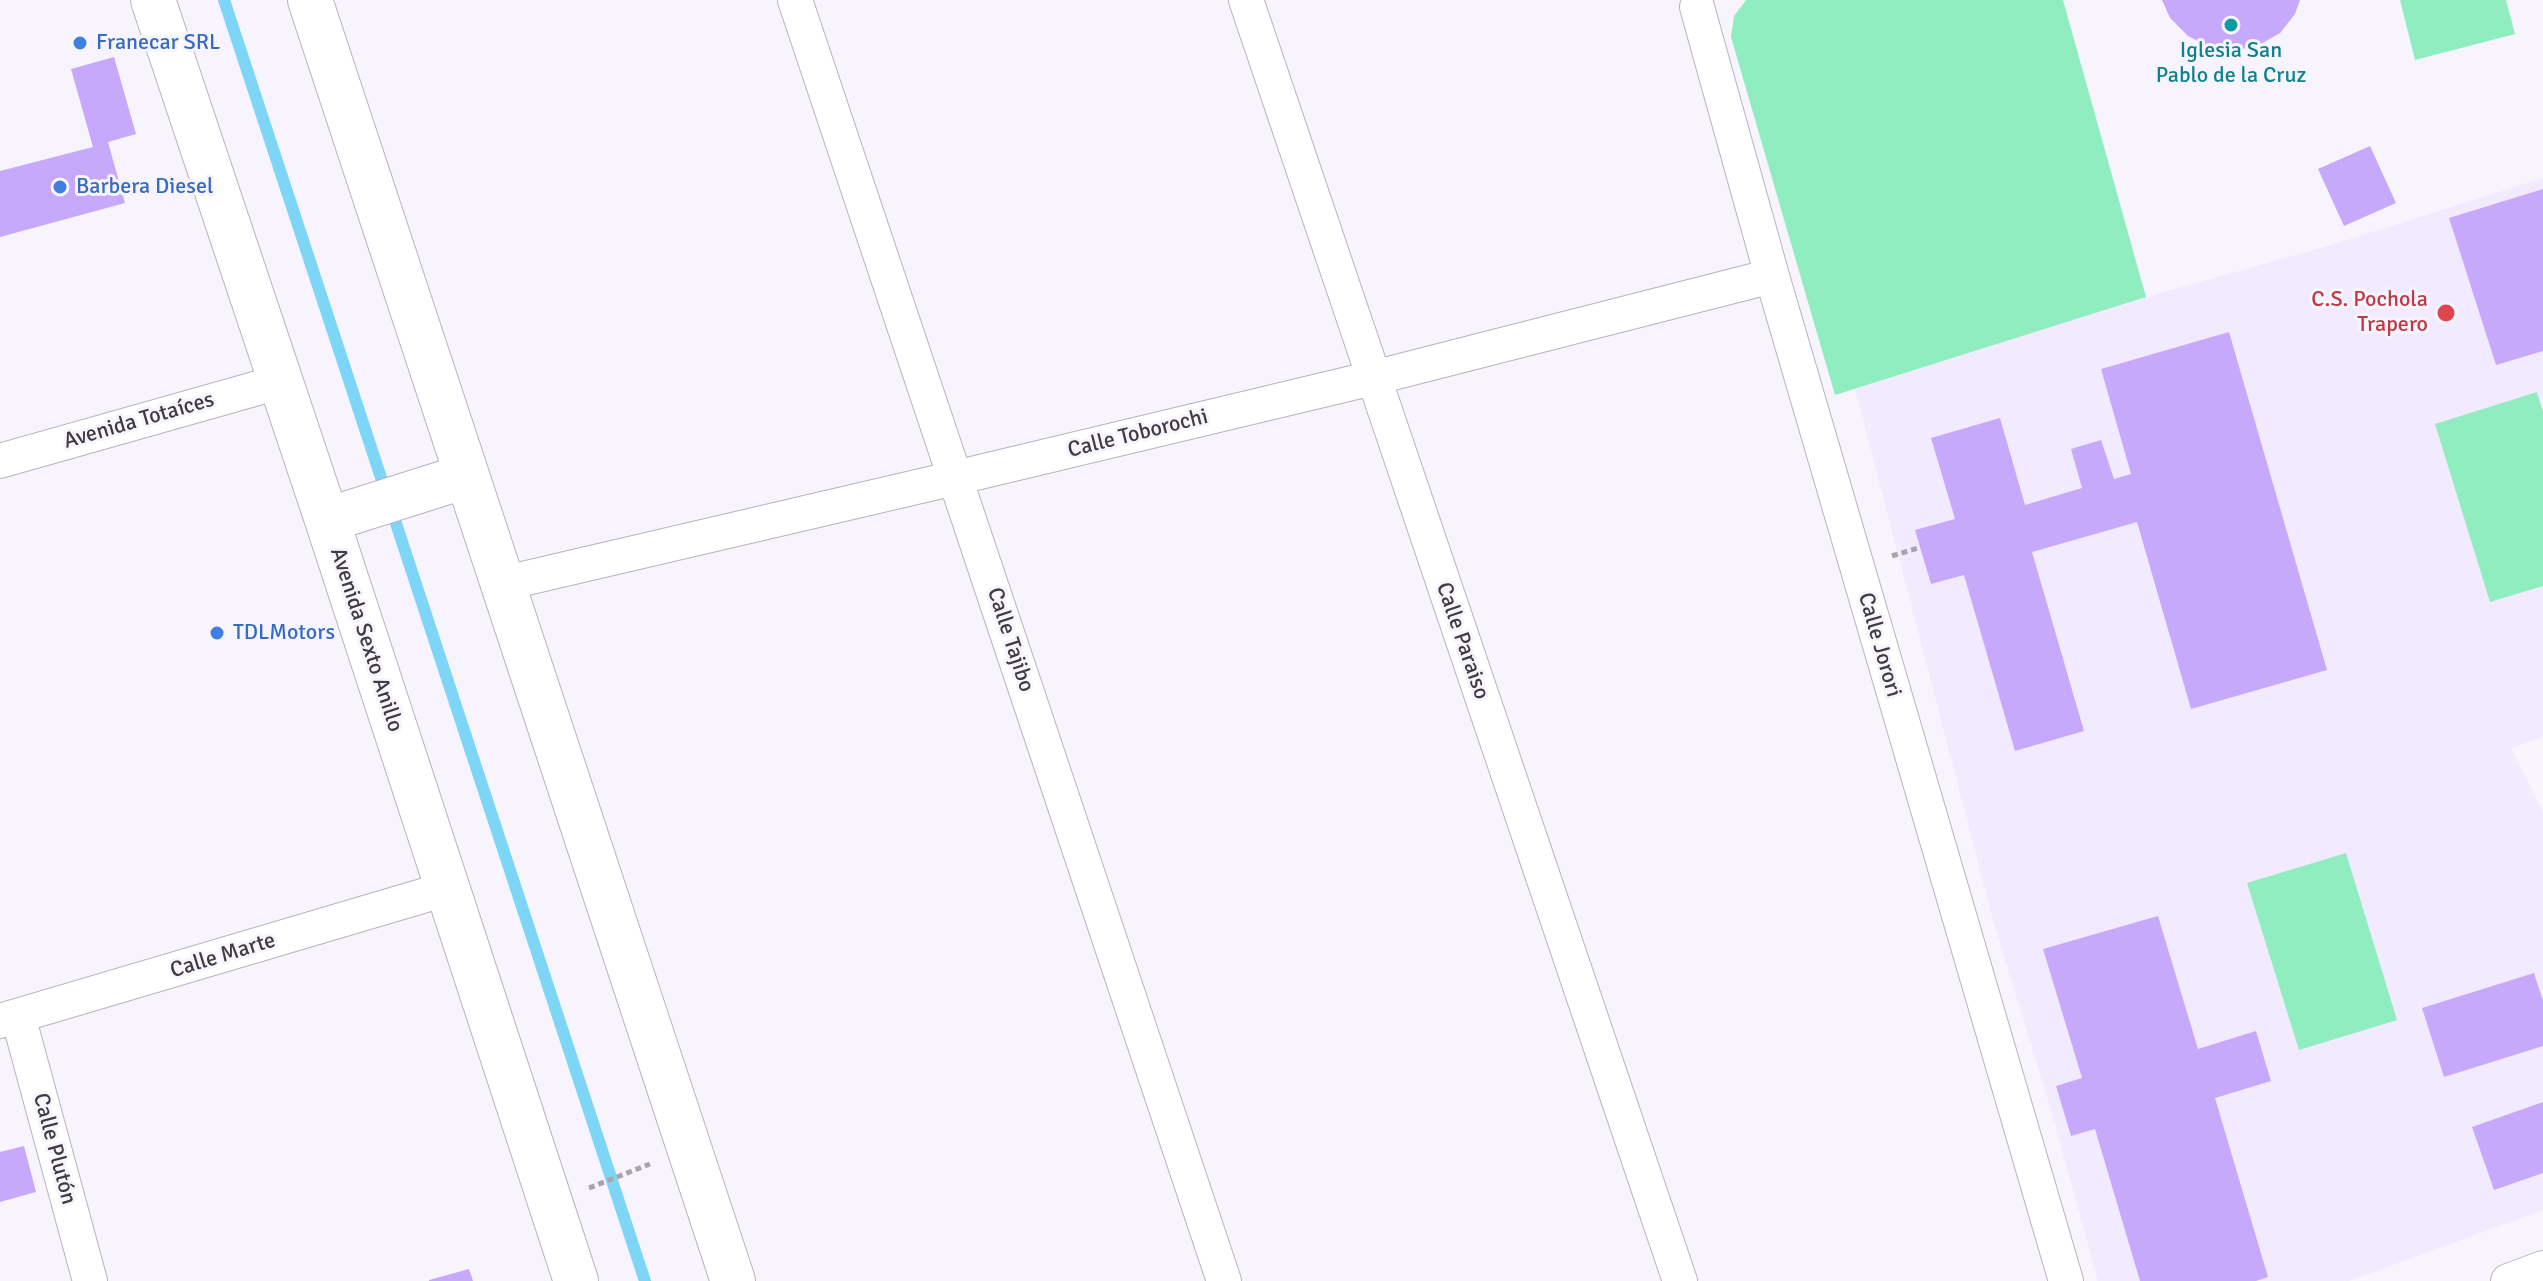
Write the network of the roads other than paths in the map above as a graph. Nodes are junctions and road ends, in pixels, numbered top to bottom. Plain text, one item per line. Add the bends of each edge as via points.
1 (153, 0) edge
2 (310, 0) edge
3 (795, 0) edge
4 (1246, 0) edge
5 (1691, 2) edge
6 (1772, 276) junction
7 (1373, 378) junction
8 (279, 382) junction
9 (0, 461) edge
10 (466, 476) junction
11 (955, 478) junction
12 (345, 515) junction
13 (501, 584) junction
14 (446, 889) junction
15 (9, 1019) edge
16 (2543, 1268) edge
17 (90, 1281) edge
18 (576, 1281) edge
19 (733, 1281) edge
20 (1224, 1281) edge
21 (1680, 1281) edge
22 (2066, 1281) edge
23 (2508, 1281) edge

1 - 8 main road, Avenida Sexto Anillo
2 - 10 main road
3 - 11 street, Calle Tajibo
4 - 7 street, Calle Paraiso
5 - 6 street, Calle Jorori
6 - 7 street, Calle Toborochi
6 - 22 street, Calle Jorori
7 - 11 street, Calle Toborochi
7 - 21 street, Calle Paraiso
8 - 9 street, Avenida Totaíces
8 - 12 main road, Avenida Sexto Anillo
10 - 12 main road
10 - 13 main road
11 - 13 street, Calle Toborochi
11 - 20 street, Calle Tajibo
12 - 14 main road, Avenida Sexto Anillo
13 - 19 main road
14 - 15 street, Calle Marte
14 - 18 main road, Avenida Sexto Anillo
15 - 17 street, Calle Plutón
16 - 23 street

